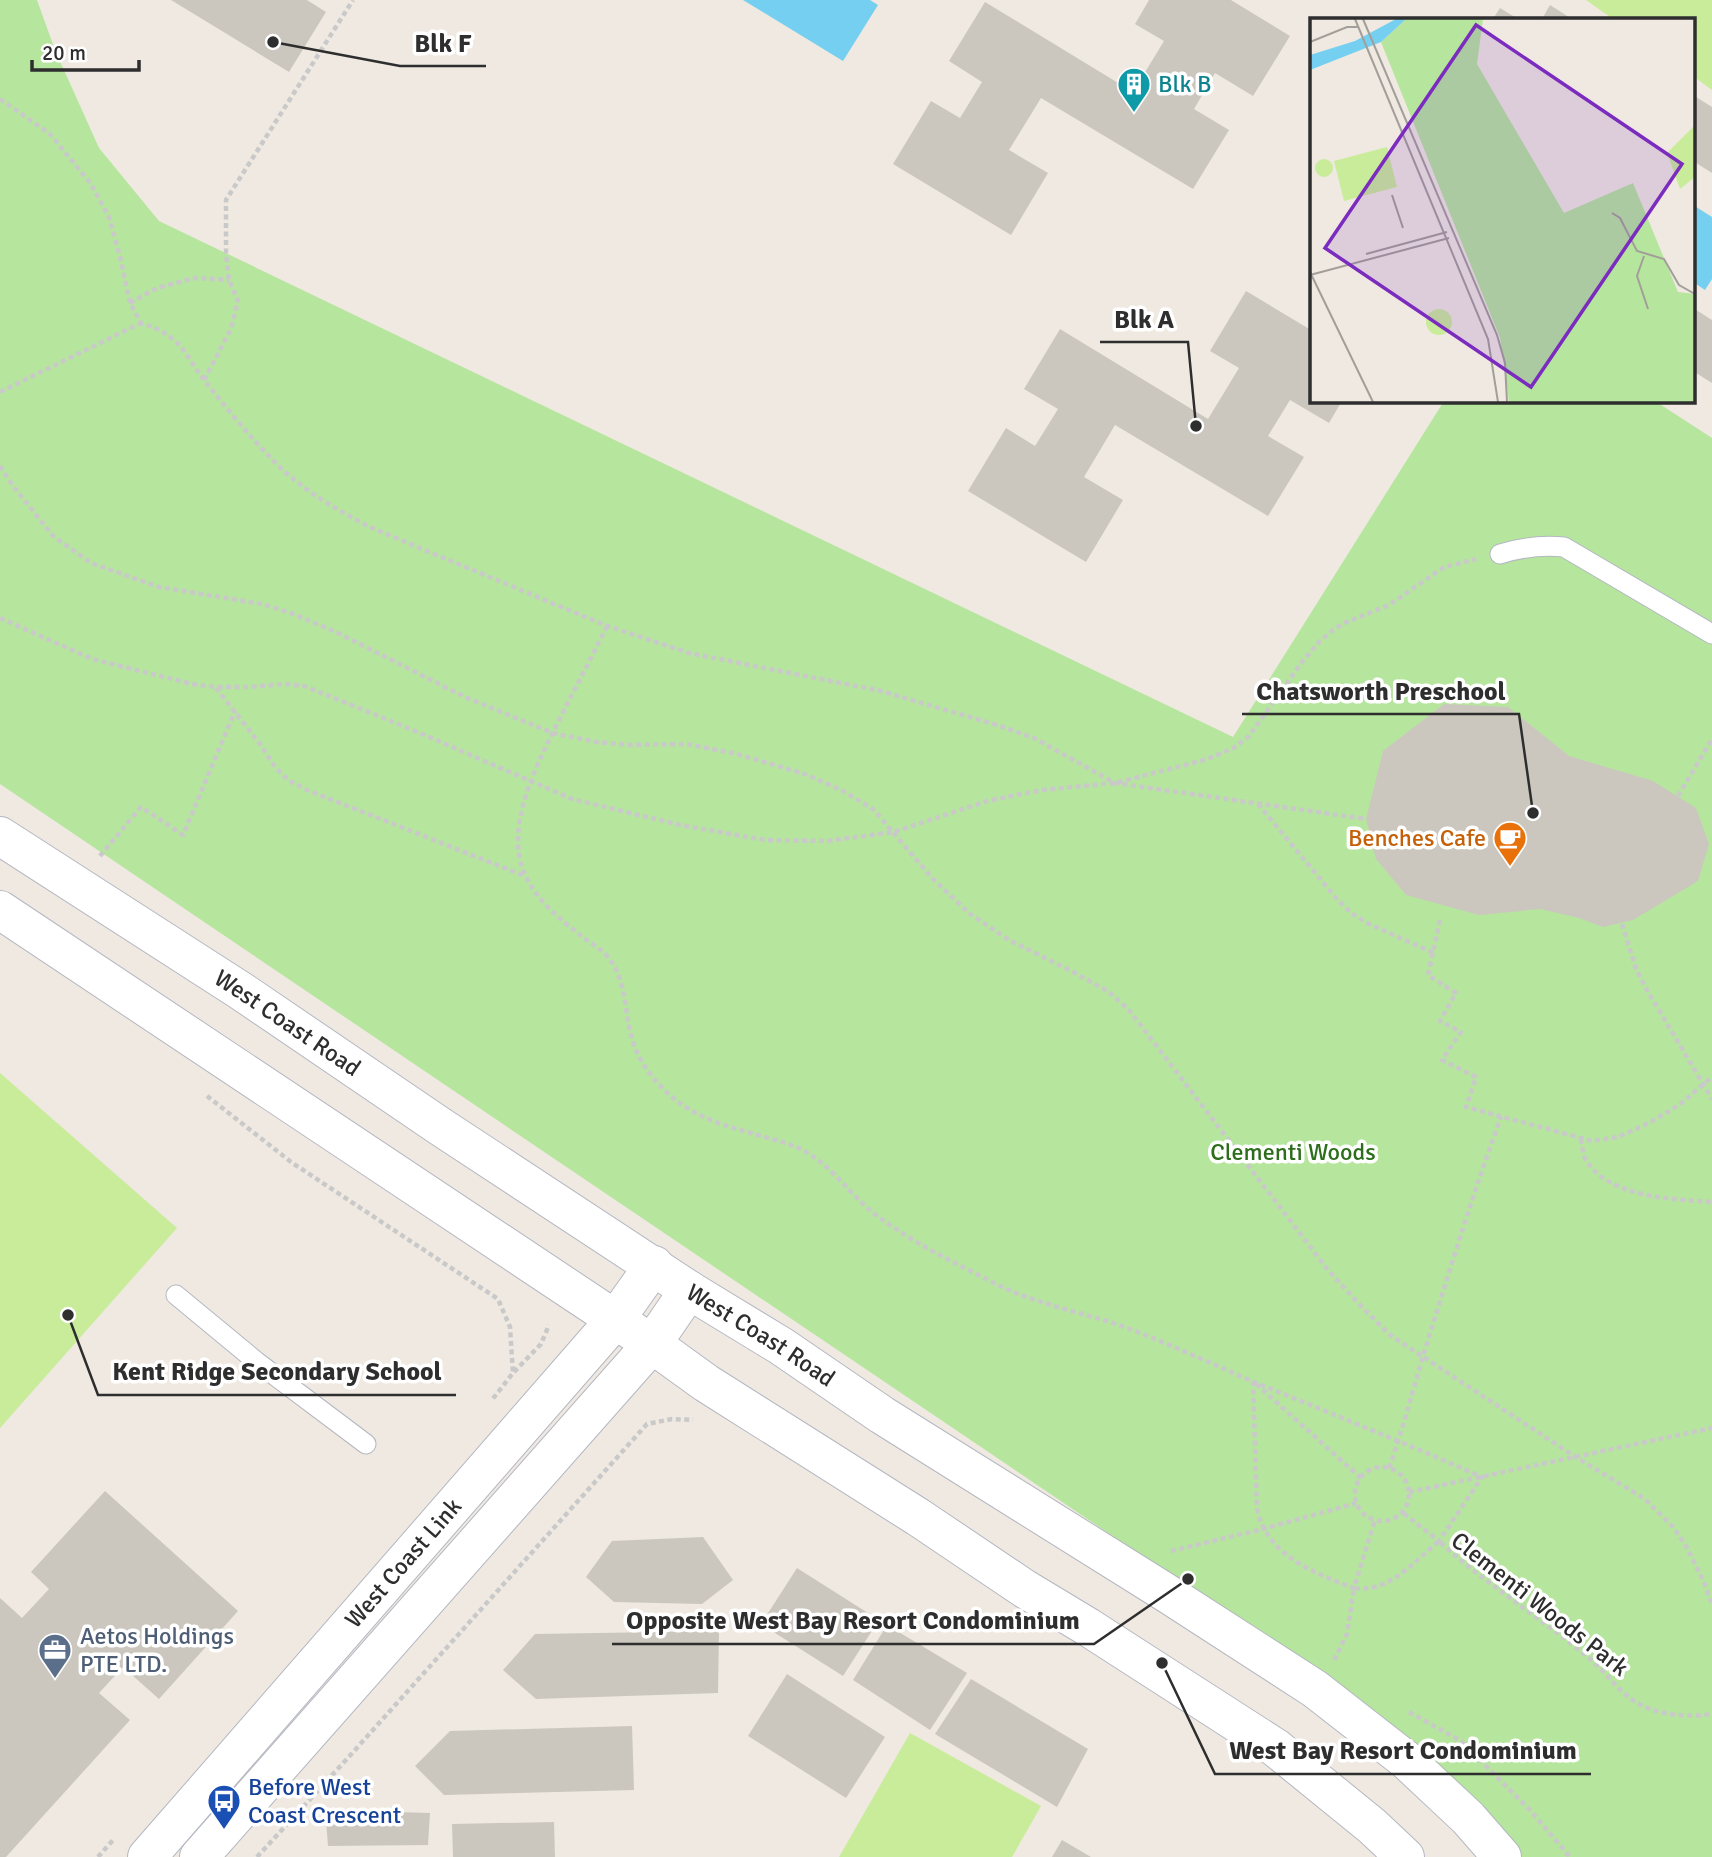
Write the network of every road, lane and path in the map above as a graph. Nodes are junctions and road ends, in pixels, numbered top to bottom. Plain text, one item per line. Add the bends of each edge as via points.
1 (353, 0) edge
2 (0, 99) edge
3 (229, 280) junction
4 (130, 303) junction
5 (141, 323) junction
6 (204, 380) junction
7 (0, 392) edge
8 (0, 466) edge
9 (1500, 554) dead end
10 (1444, 567) dead end
11 (0, 618) edge
12 (607, 626) junction
13 (1712, 634) edge
14 (216, 687) junction
15 (235, 711) junction
16 (553, 733) junction
17 (1712, 739) edge
18 (531, 781) junction
19 (1115, 783) junction
20 (1678, 796) dead end
21 (1258, 804) junction
22 (1366, 819) dead end
23 (894, 832) junction
24 (0, 836) edge
25 (97, 860) dead end
26 (526, 877) junction
27 (0, 910) edge
28 (1440, 920) dead end
29 (1622, 924) dead end
30 (1434, 953) junction
31 (1712, 1077) edge
32 (1702, 1084) junction
33 (206, 1096) dead end
34 (1712, 1099) edge
35 (1501, 1117) junction
36 (1581, 1139) junction
37 (1712, 1202) edge
38 (654, 1265) junction
39 (690, 1290) junction
40 (176, 1295) dead end
41 (615, 1320) junction
42 (549, 1325) dead end
43 (510, 1327) dead end
44 (652, 1344) junction
45 (1423, 1358) junction
46 (513, 1373) dead end
47 (1253, 1381) junction
48 (673, 1419) dead end
49 (1712, 1428) edge
50 (1399, 1440) junction
51 (366, 1444) dead end
52 (1574, 1456) junction
53 (1389, 1468) junction
54 (1482, 1477) junction
55 (1362, 1478) junction
56 (1409, 1492) junction
57 (1356, 1503) junction
58 (1402, 1512) junction
59 (1375, 1520) junction
60 (1263, 1529) junction
61 (1439, 1541) junction
62 (1162, 1553) dead end
63 (1353, 1588) junction
64 (1712, 1604) edge
65 (1330, 1667) dead end
66 (1402, 1708) dead end
67 (1712, 1714) edge
68 (147, 1857) edge
69 (198, 1857) edge
70 (257, 1857) edge
71 (1405, 1857) edge
72 (1502, 1857) edge
73 (1570, 1857) edge

1 - 3 path via 226,200
2 - 4 path via 50,134 91,184 109,217
3 - 4 path via 195,278 157,288
3 - 6 path via 238,301 232,329
4 - 5 path
5 - 6 path via 176,342
5 - 7 path
6 - 12 path via 286,475 337,510
8 - 16 path via 53,536 91,564 159,587 262,604 293,614 467,698
9 - 13 lane via 1541,545 1564,547
10 - 19 path via 1389,605 1344,623 1320,641 1249,736 1235,747 1204,760
11 - 14 path via 92,659
12 - 16 path
12 - 19 path via 689,653 881,691 1000,726 1034,738
14 - 15 path
14 - 18 path via 304,686
15 - 25 path via 183,835 141,807
15 - 26 path via 288,780
16 - 18 path
16 - 23 path via 631,745 686,744 757,760 843,791 873,809
17 - 20 path
18 - 23 path via 572,799 765,840 827,841
18 - 26 path via 518,839
19 - 21 path
19 - 23 path via 987,801
21 - 22 path
21 - 30 path via 1351,913
23 - 45 path via 970,914 1009,940 1109,992 1129,1010 1328,1270 1390,1335
24 - 38 main road, West Coast Road
26 - 47 path via 556,916 606,954 620,976 633,1044 641,1061 674,1098 705,1118 803,1150 900,1233 1001,1287 1125,1327
27 - 41 main road
28 - 30 path
29 - 32 path via 1644,985
30 - 35 path via 1429,975 1457,993 1440,1021 1461,1032 1442,1060 1476,1077 1466,1107
31 - 32 path
32 - 34 path
32 - 36 path via 1649,1123 1618,1137
33 - 43 path via 291,1162 498,1300
35 - 36 path
35 - 45 path
36 - 37 path via 1585,1158 1599,1175 1619,1186 1660,1198
38 - 39 main road, West Coast Road
38 - 41 main road, West Coast Link
39 - 44 main road, West Coast Link
39 - 72 main road, West Coast Road via 1315,1689 1406,1760
40 - 51 lane
41 - 44 main road
41 - 68 main road, West Coast Link
42 - 46 path via 541,1344
44 - 69 main road, West Coast Link
44 - 71 main road via 1276,1748
45 - 50 path
45 - 52 path
47 - 50 path
47 - 55 path
47 - 60 path via 1256,1499
48 - 70 path via 647,1424
49 - 52 path
50 - 53 path
50 - 54 path
52 - 54 path
52 - 64 path via 1645,1499 1673,1527
53 - 55 path via 1376,1468
53 - 56 path via 1401,1475
54 - 56 path
54 - 61 path
55 - 57 path via 1355,1492
56 - 58 path
57 - 59 path
57 - 60 path
58 - 59 path via 1390,1520
58 - 61 path
59 - 63 path
60 - 62 path
60 - 63 path via 1293,1560
61 - 63 path, Clementi Woods Park via 1384,1585
61 - 67 path, Clementi Woods Park via 1592,1661 1641,1706 1662,1713
63 - 65 path via 1347,1634
66 - 73 path via 1461,1741

